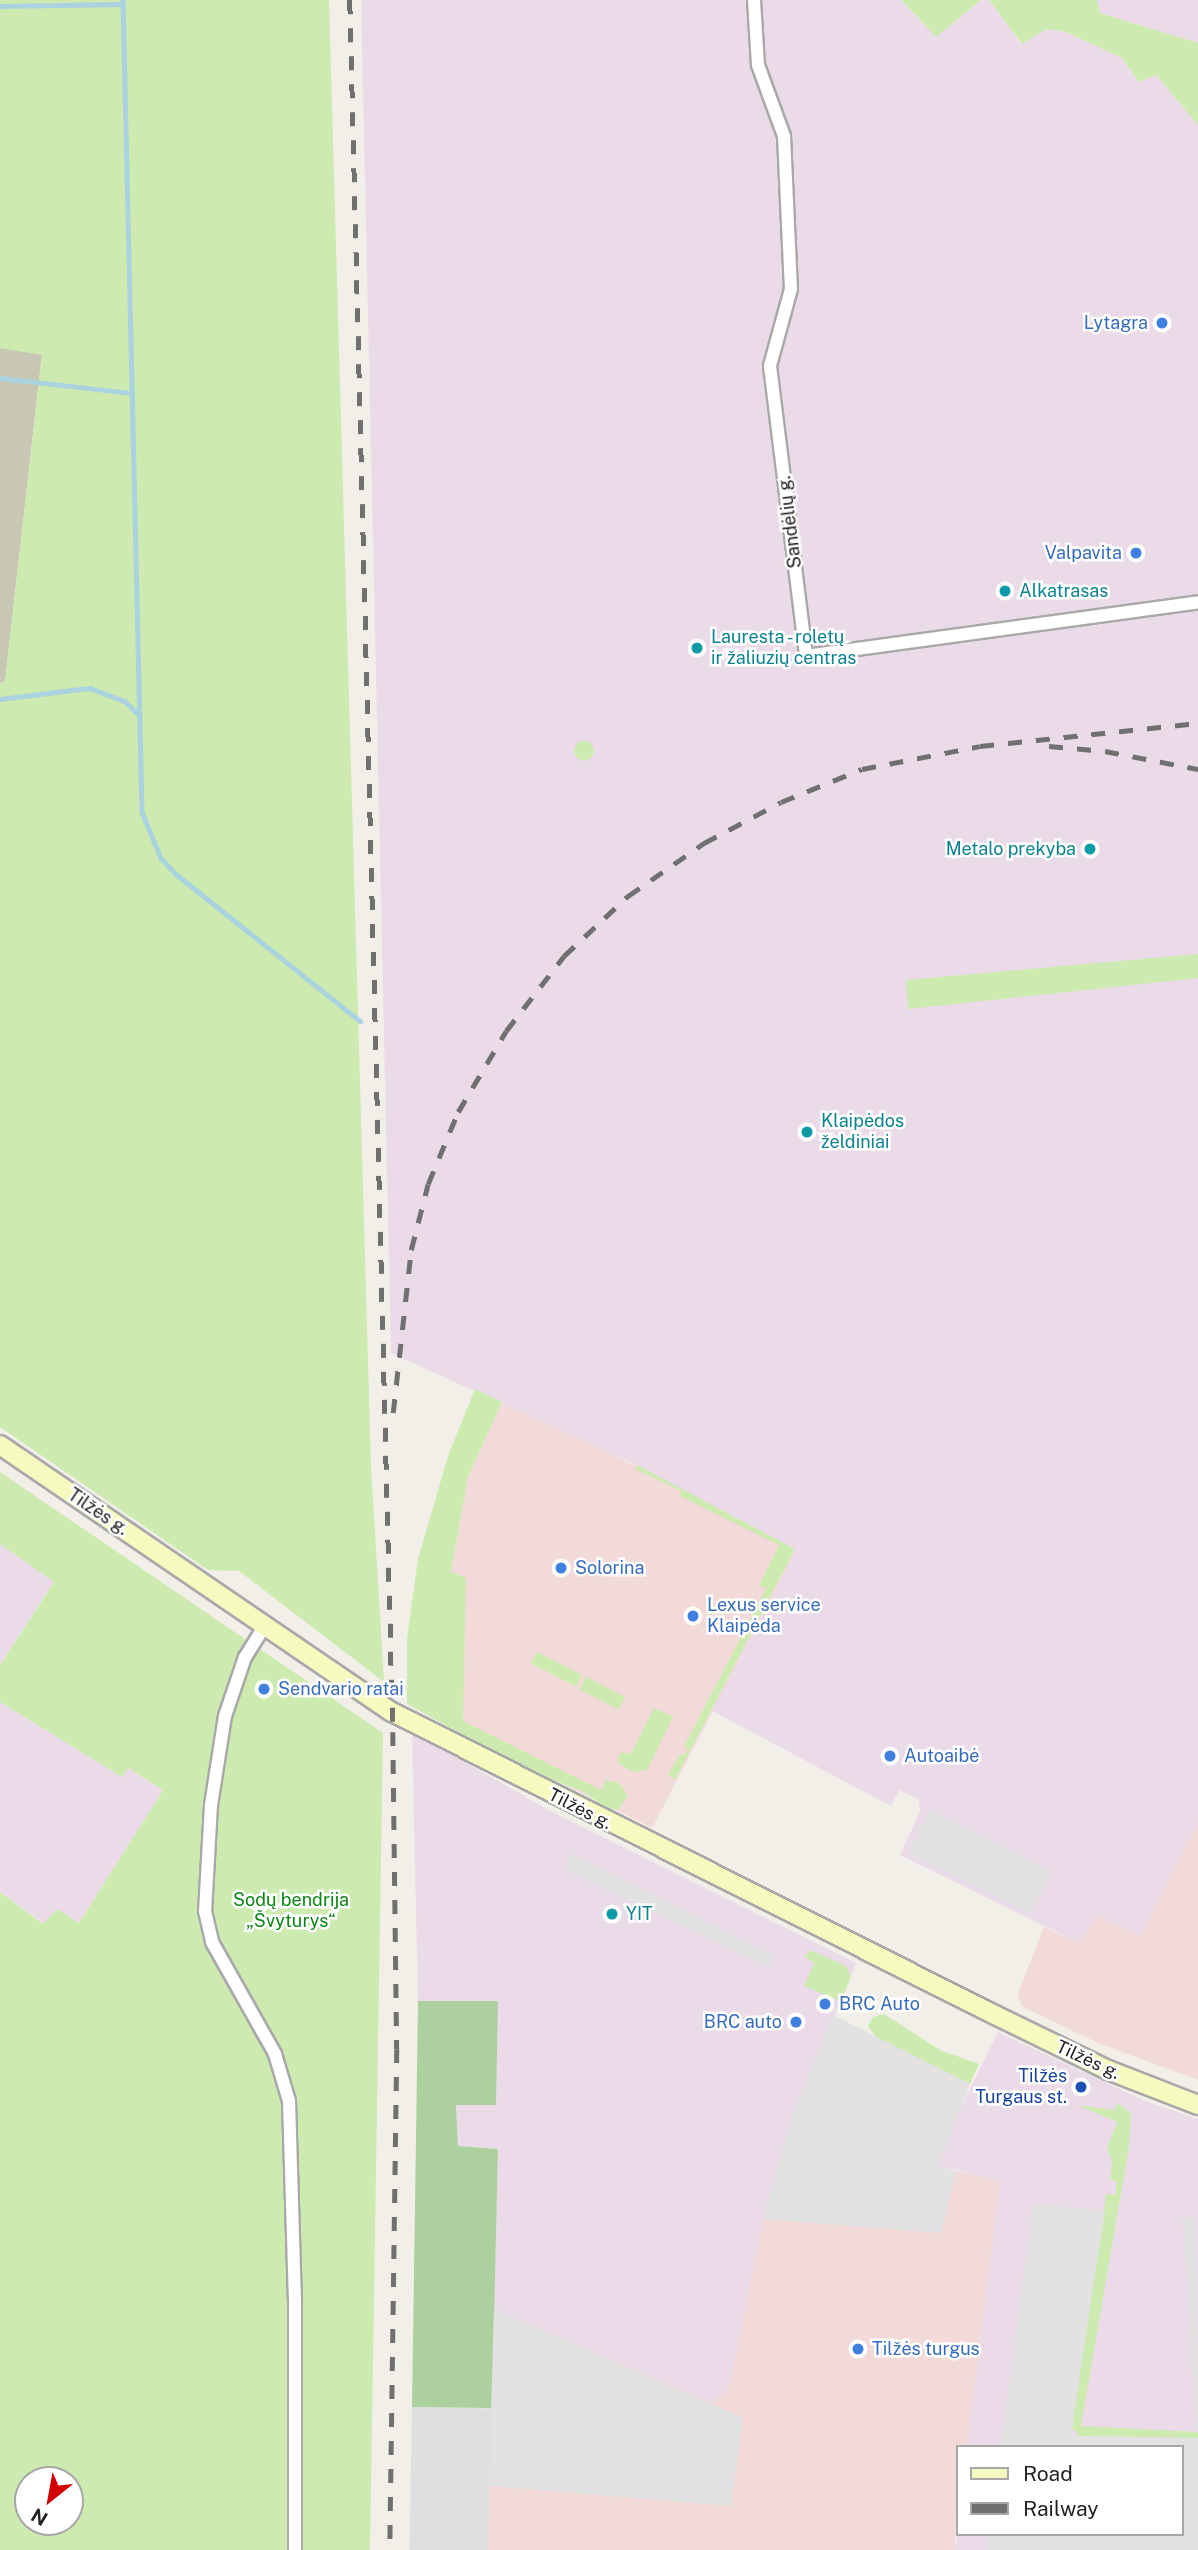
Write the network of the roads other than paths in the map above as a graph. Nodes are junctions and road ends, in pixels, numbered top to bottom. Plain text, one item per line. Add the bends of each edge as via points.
1 (754, 0) edge
2 (1198, 602) edge
3 (0, 1445) edge
4 (264, 1627) junction
5 (1198, 2105) edge
6 (295, 2550) edge

1 - 2 street, Sandėlių g. via 758,65 785,136 790,289 770,366 806,656
3 - 4 main road, Tilžės g.
4 - 5 main road, Tilžės g. via 392,1712 1074,2054
4 - 6 street via 245,1657 225,1716 211,1805 205,1911 212,1942 275,2054 289,2101

